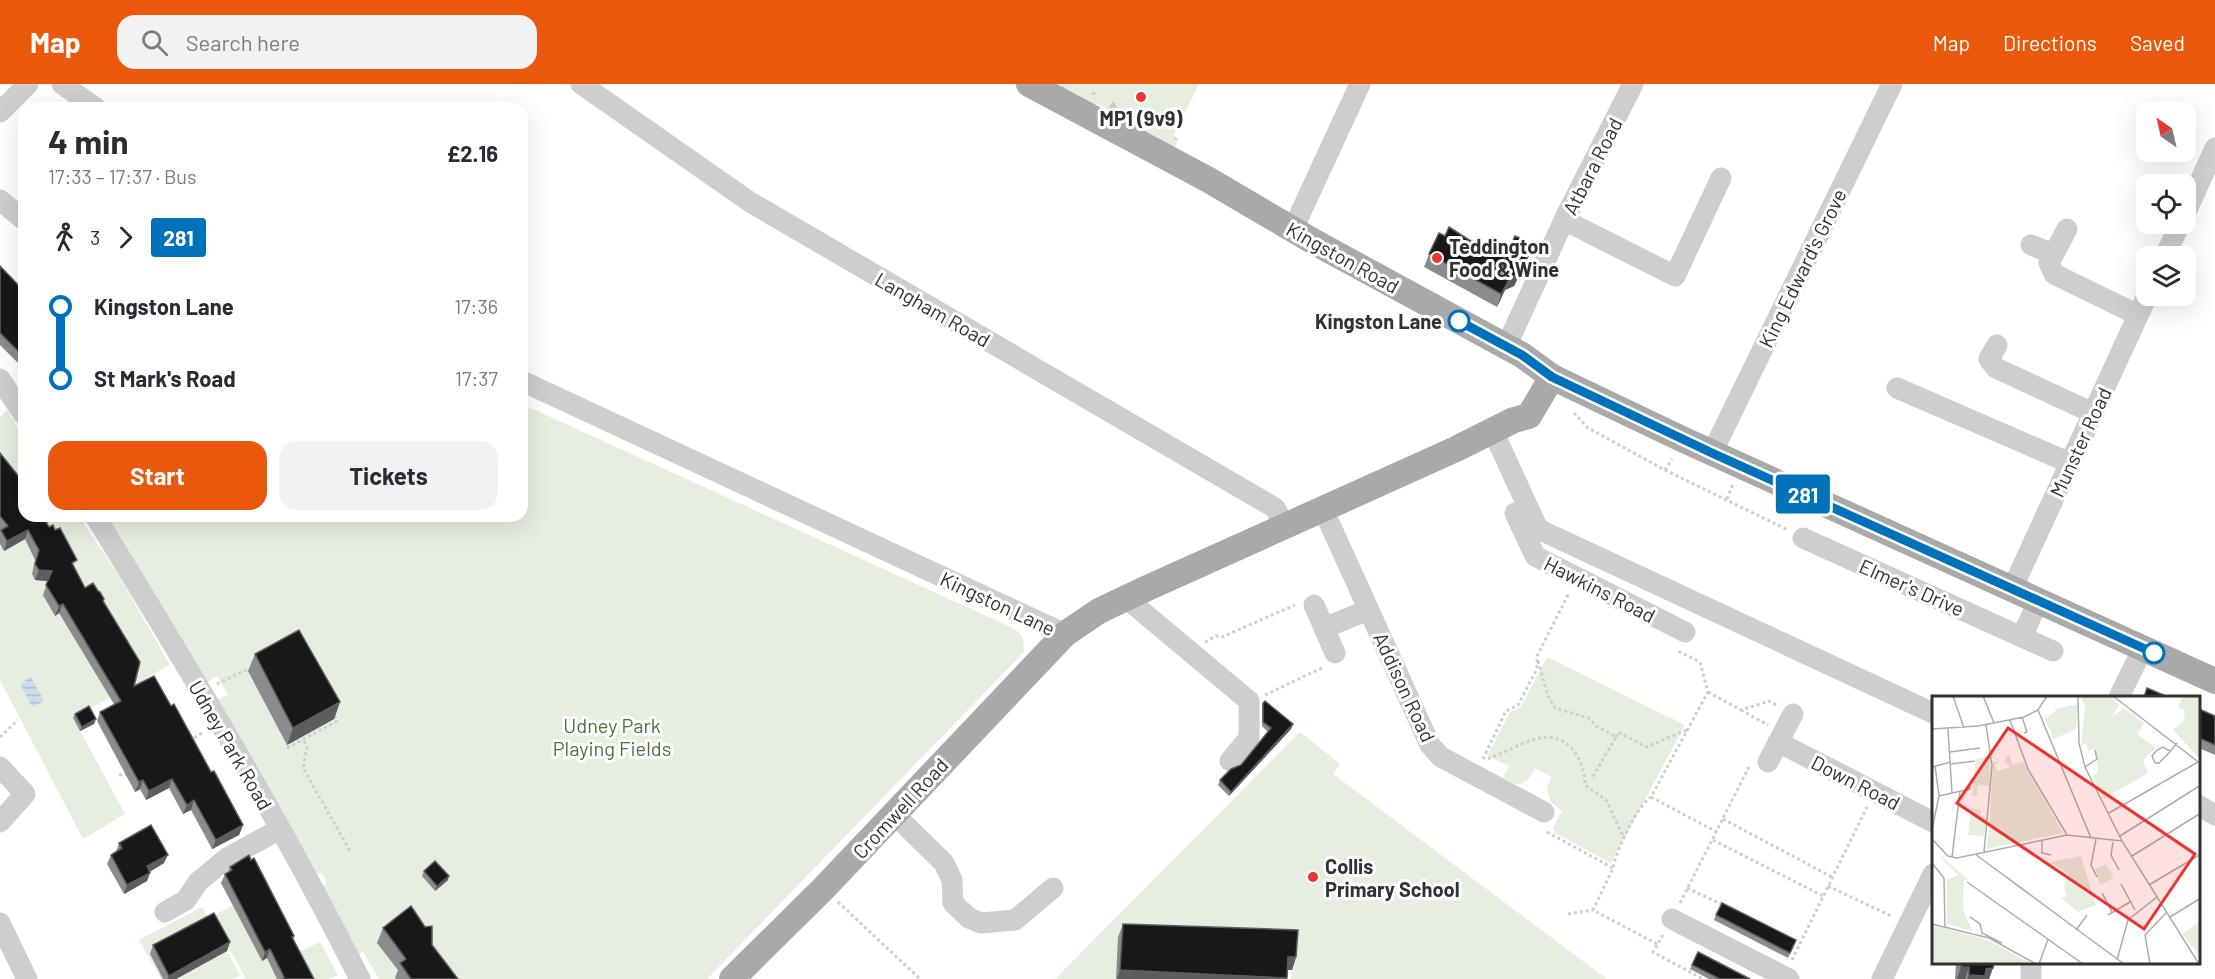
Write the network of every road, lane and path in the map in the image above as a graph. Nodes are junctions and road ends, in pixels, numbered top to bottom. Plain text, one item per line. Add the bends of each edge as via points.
1 (28, 84) edge
2 (62, 84) edge
3 (581, 84) edge
4 (1029, 84) edge
5 (1360, 84) edge
6 (1633, 84) edge
7 (1892, 84) edge
8 (88, 102) edge
9 (0, 112) edge
10 (2215, 148) edge
11 (1720, 178) dead end
12 (2196, 190) edge
13 (0, 200) edge
14 (18, 215) edge
15 (1564, 220) junction
16 (1293, 229) junction
17 (2067, 229) dead end
18 (2031, 245) dead end
19 (2053, 254) junction
20 (2142, 306) edge
21 (2138, 315) junction
22 (1997, 345) dead end
23 (1506, 347) junction
24 (0, 379) edge
25 (528, 384) edge
26 (1547, 387) junction
27 (1897, 388) dead end
28 (18, 405) edge
29 (2093, 412) junction
30 (1487, 433) junction
31 (1712, 453) junction
32 (2070, 463) junction
33 (1323, 509) junction
34 (99, 522) edge
35 (1285, 527) junction
36 (1803, 538) joint
37 (1577, 578) junction
38 (2012, 589) junction
39 (1126, 598) junction
40 (2038, 601) junction
41 (1314, 604) joint
42 (1368, 610) junction
43 (1324, 628) junction
44 (1685, 632) joint
45 (1065, 634) junction
46 (2022, 637) junction
47 (1197, 646) dead end
48 (2143, 648) junction
49 (2053, 651) dead end
50 (1537, 657) junction
51 (1332, 659) joint
52 (258, 663) edge
53 (2215, 681) edge
54 (200, 692) junction
55 (1708, 692) junction
56 (2119, 696) edge
57 (1261, 698) dead end
58 (1741, 710) junction
59 (332, 711) edge
60 (1932, 713) edge
61 (1793, 714) joint
62 (18, 720) dead end
63 (219, 723) junction
64 (1688, 730) junction
65 (1774, 734) junction
66 (0, 737) edge
67 (1616, 737) junction
68 (303, 741) junction
69 (180, 747) edge
70 (287, 748) dead end
71 (1230, 761) dead end
72 (1768, 762) joint
73 (0, 767) edge
74 (138, 769) edge
75 (119, 775) dead end
76 (1593, 779) dead end
77 (1875, 792) junction
78 (1651, 797) junction
79 (2200, 806) edge
80 (1544, 812) joint
81 (894, 814) junction
82 (2215, 815) edge
83 (1723, 819) junction
84 (1932, 821) edge
85 (0, 822) edge
86 (280, 829) junction
87 (1717, 832) junction
88 (1624, 839) junction
89 (1713, 840) junction
90 (350, 851) dead end
91 (1613, 868) junction
92 (1932, 876) edge
93 (1832, 877) junction
94 (1828, 886) junction
95 (1053, 888) dead end
96 (1687, 888) junction
97 (823, 889) junction
98 (1823, 896) junction
99 (1728, 908) edge
100 (1593, 910) junction
101 (165, 912) dead end
102 (1568, 914) dead end
103 (1672, 919) junction
104 (0, 923) edge
105 (1909, 924) junction
106 (1790, 939) edge
107 (1657, 944) junction
108 (1801, 944) junction
109 (1786, 978) edge
110 (27, 979) edge
111 (360, 979) edge
112 (732, 979) edge
113 (920, 979) edge
114 (1703, 979) edge
115 (1882, 979) edge

1 - 9 street
2 - 8 street
3 - 35 street, Langham Road via 750,202 1275,508
4 - 16 main road, Kingston Road
5 - 16 street
6 - 15 street, Atbara Road
7 - 31 street, King Edward's Grove
10 - 12 street
11 - 15 street via 1675,276
13 - 14 street
15 - 23 street, Atbara Road
16 - 23 main road, Kingston Road
17 - 19 street
18 - 19 street
19 - 21 street via 2049,263 2054,274
20 - 21 street, Munster Road
21 - 29 street, Munster Road
22 - 29 street via 1989,359 1996,368
23 - 26 main road, Kingston Road via 1522,355
24 - 28 street
25 - 45 street, Kingston Lane
26 - 30 main road, Kingston Lane via 1529,416
26 - 31 main road, Kingston Road
26 - 36 path via 1588,428
27 - 32 street
29 - 32 street, Munster Road
30 - 33 main road, Kingston Lane
30 - 37 street, Hawkins Road via 1534,556
30 - 60 street via 1538,529
31 - 38 main road, Kingston Road
32 - 38 street, Munster Road
33 - 35 main road, Kingston Lane
33 - 42 street, Addison Road
34 - 54 street, Udney Park Road
35 - 39 main road, Kingston Lane
36 - 46 street, Elmer's Drive
37 - 44 street, Hawkins Road
37 - 50 path
38 - 40 main road, Kingston Road
39 - 45 main road, Kingston Lane via 1099,610
39 - 71 street via 1249,701 1249,738
40 - 46 street
40 - 48 main road, Kingston Road
41 - 43 street
41 - 47 path via 1305,601
42 - 43 street
42 - 80 street, Addison Road via 1430,745 1441,757
43 - 51 street
44 - 55 path via 1678,651 1700,662
45 - 81 main road, Cromwell Road
46 - 49 street, Elmer's Drive
48 - 53 main road, Kingston Road
48 - 56 street
50 - 67 path via 1555,708 1589,718
50 - 88 path via 1537,669 1518,705 1506,711 1481,762 1540,738 1557,738 1576,751 1585,772 1585,785 1606,800
51 - 57 path
52 - 54 path
54 - 63 street, Udney Park Road
55 - 58 path
55 - 64 path
58 - 61 path via 1769,701
58 - 65 path
59 - 68 path via 337,721
61 - 65 street
62 - 66 path
63 - 69 path
63 - 86 street, Udney Park Road
64 - 67 path via 1646,747 1618,732
64 - 78 path
65 - 72 street
65 - 77 street, Down Road
67 - 76 path
68 - 70 path
68 - 90 path via 303,768
72 - 83 path via 1755,756
73 - 85 street via 25,794
74 - 75 path
77 - 84 street, Down Road
77 - 93 path
78 - 87 path
78 - 88 path
79 - 82 street
80 - 91 path via 1542,829
81 - 95 street via 944,863 952,880 953,903 969,918 981,923 1015,920
81 - 97 main road, Cromwell Road
83 - 87 path
83 - 93 path
86 - 101 street via 227,858 198,882 186,900
86 - 111 street, Udney Park Road
87 - 89 path
88 - 91 path
89 - 96 path
89 - 98 path
91 - 100 path
92 - 105 street
93 - 94 path
94 - 98 path
94 - 105 path
96 - 99 path
96 - 103 path
97 - 112 main road, Cromwell Road
97 - 113 path
98 - 108 path
100 - 102 path
100 - 107 path
103 - 107 path
103 - 109 street
104 - 110 street
105 - 115 street
106 - 108 path
107 - 114 path via 1653,952
108 - 109 path

